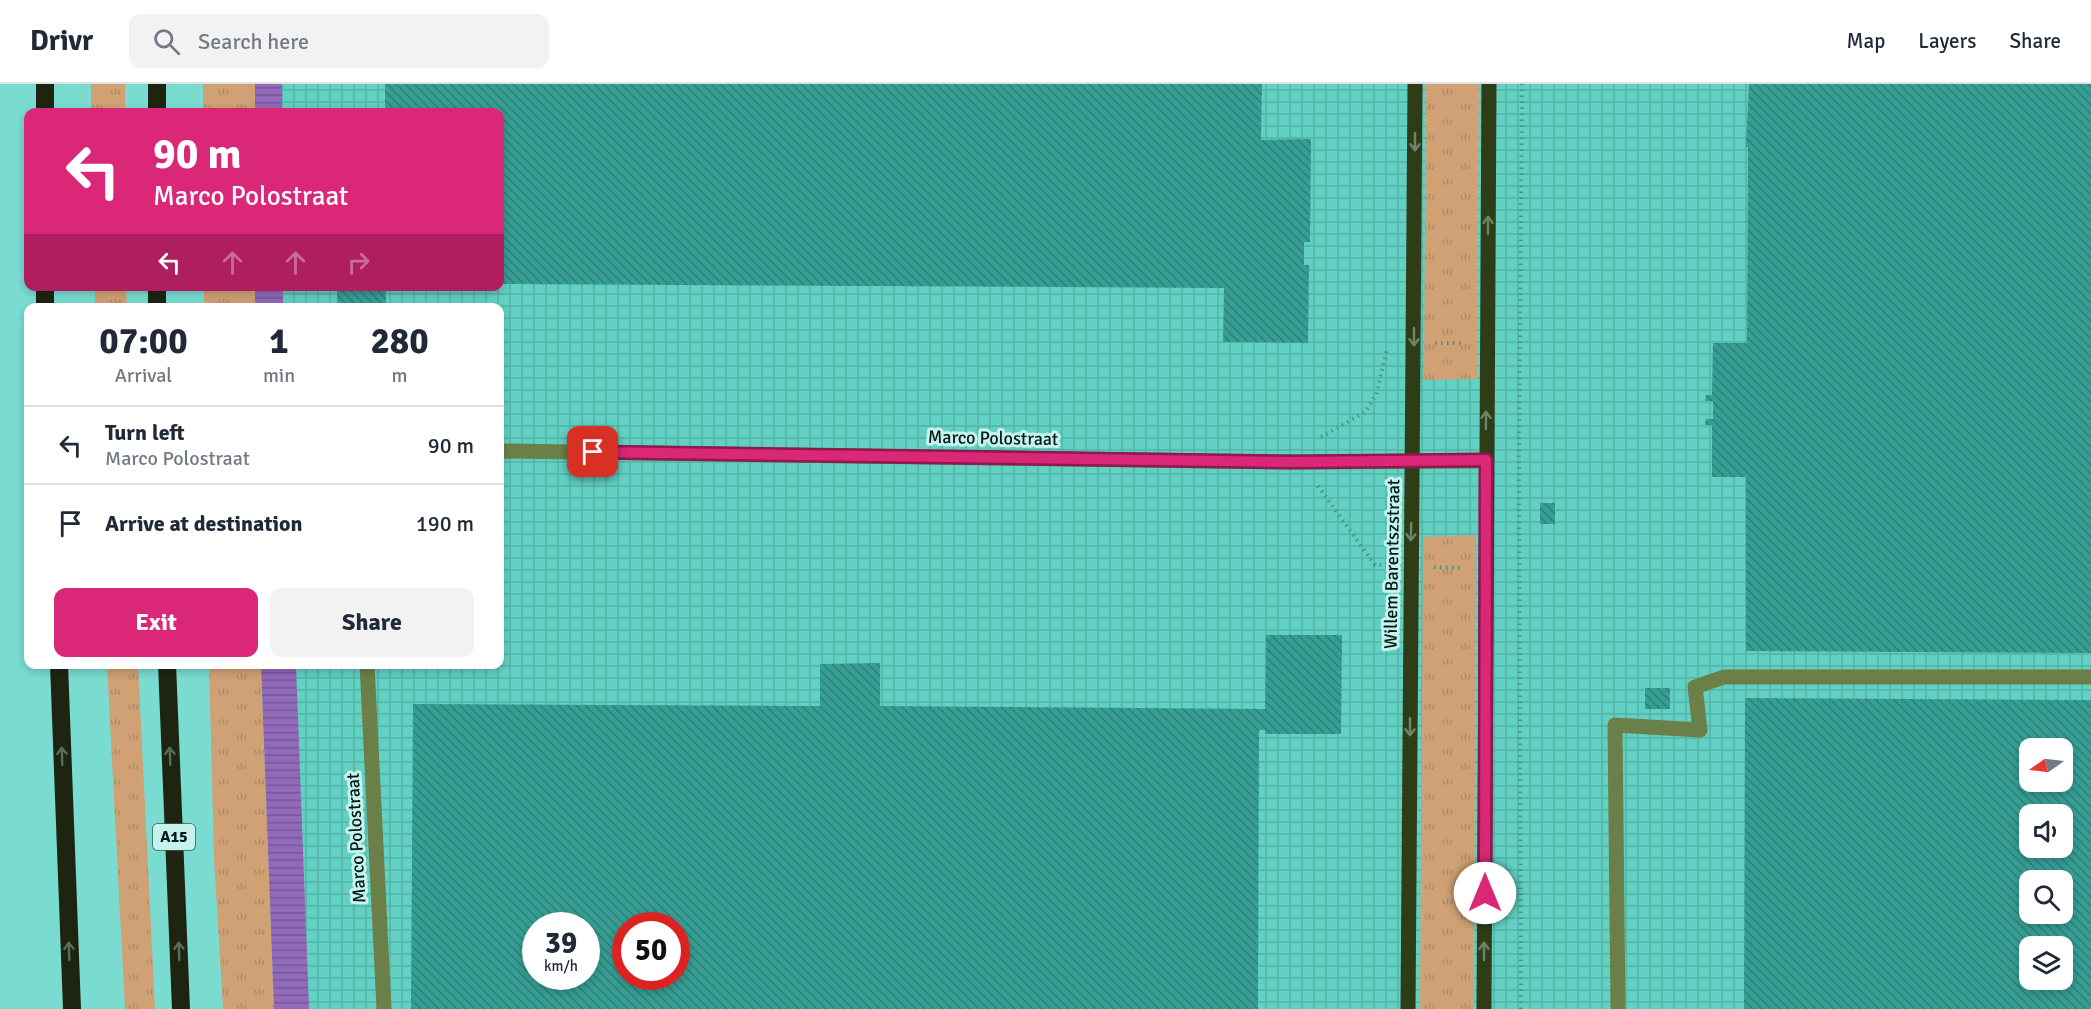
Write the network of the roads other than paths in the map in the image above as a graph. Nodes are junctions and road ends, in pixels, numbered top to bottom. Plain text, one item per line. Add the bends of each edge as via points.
1 (45, 84) edge
2 (157, 84) edge
3 (1415, 84) edge
4 (1489, 84) edge
5 (45, 108) edge
6 (157, 108) edge
7 (504, 451) edge
8 (1412, 460) junction
9 (1486, 460) junction
10 (59, 669) edge
11 (166, 669) edge
12 (367, 669) edge
13 (2091, 677) edge
14 (72, 1009) edge
15 (181, 1009) edge
16 (384, 1009) edge
17 (1408, 1009) edge
18 (1484, 1009) edge
19 (1618, 1009) edge

1 - 5 highway
2 - 6 highway
3 -> 8 main road, Willem Barentszstraat
9 -> 4 main road
7 - 8 street, Marco Polostraat via 1292,462
8 - 9 street, Marco Polostraat
8 -> 17 main road, Willem Barentszstraat
18 -> 9 main road
14 -> 10 highway
15 -> 11 highway, A15
12 - 16 street, Marco Polostraat
13 - 19 street via 1724,677 1695,687 1700,730 1615,725

